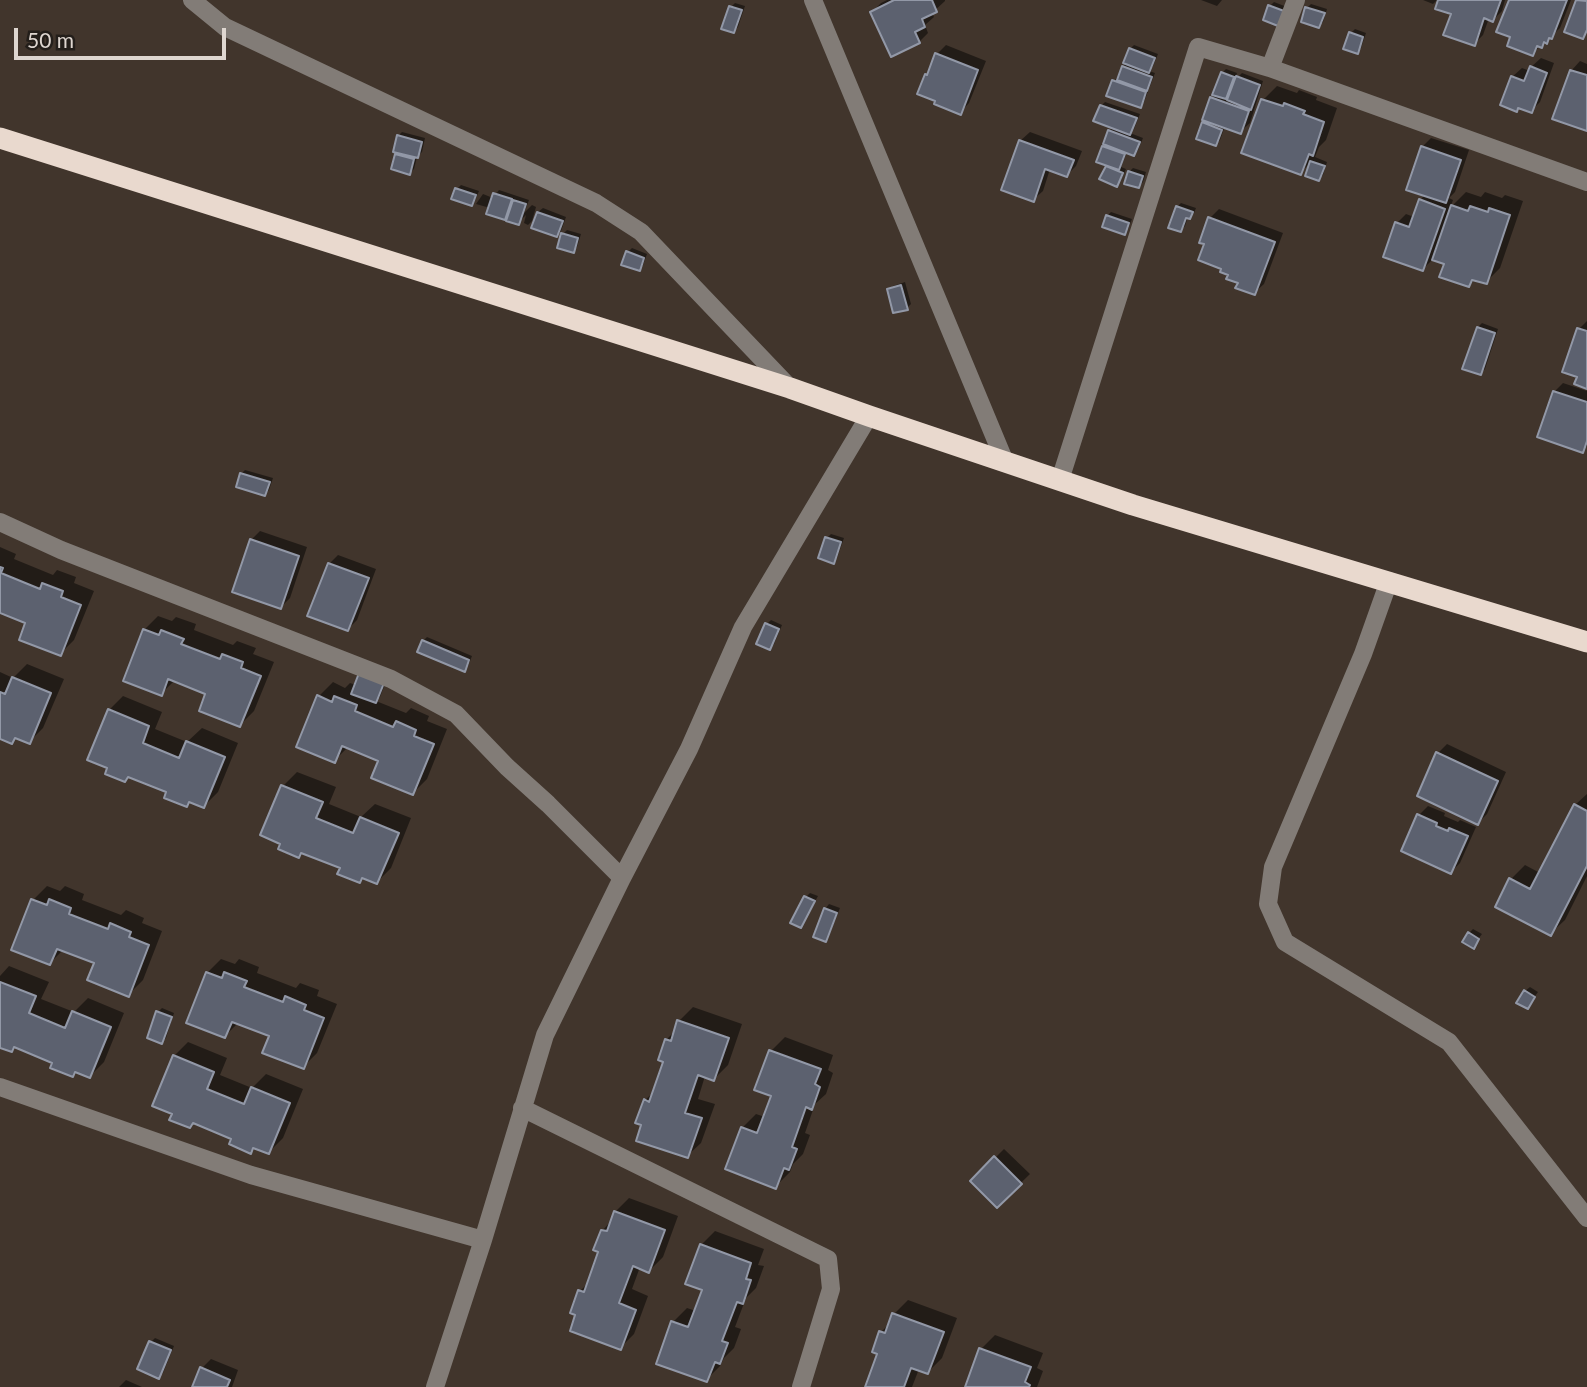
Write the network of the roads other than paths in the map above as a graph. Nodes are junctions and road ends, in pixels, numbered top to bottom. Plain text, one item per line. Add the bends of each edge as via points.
1 (192, 0) edge
2 (813, 0) edge
3 (1296, 0) edge
4 (1270, 68) junction
5 (0, 138) edge
6 (1587, 182) edge
7 (790, 388) junction
8 (869, 416) junction
9 (1005, 462) junction
10 (1060, 480) junction
11 (0, 522) edge
12 (1389, 581) junction
13 (1587, 642) edge
14 (622, 878) junction
15 (0, 1087) edge
16 (523, 1108) junction
17 (1587, 1218) edge
18 (483, 1240) junction
19 (435, 1387) edge
20 (801, 1387) edge

1 - 7 street via 225,27 596,203 641,232
2 - 9 street
3 - 4 street
4 - 6 street
4 - 10 street via 1198,47
5 - 7 highway
7 - 8 highway
8 - 9 highway
8 - 14 street via 743,627 689,749
9 - 10 highway
10 - 12 highway
11 - 14 street via 391,679 456,714
12 - 13 highway
12 - 17 street via 1273,866 1268,904 1285,943 1449,1042
14 - 16 street via 545,1035
15 - 18 street via 251,1175
16 - 18 street
16 - 20 street via 828,1259 831,1289
18 - 19 street

